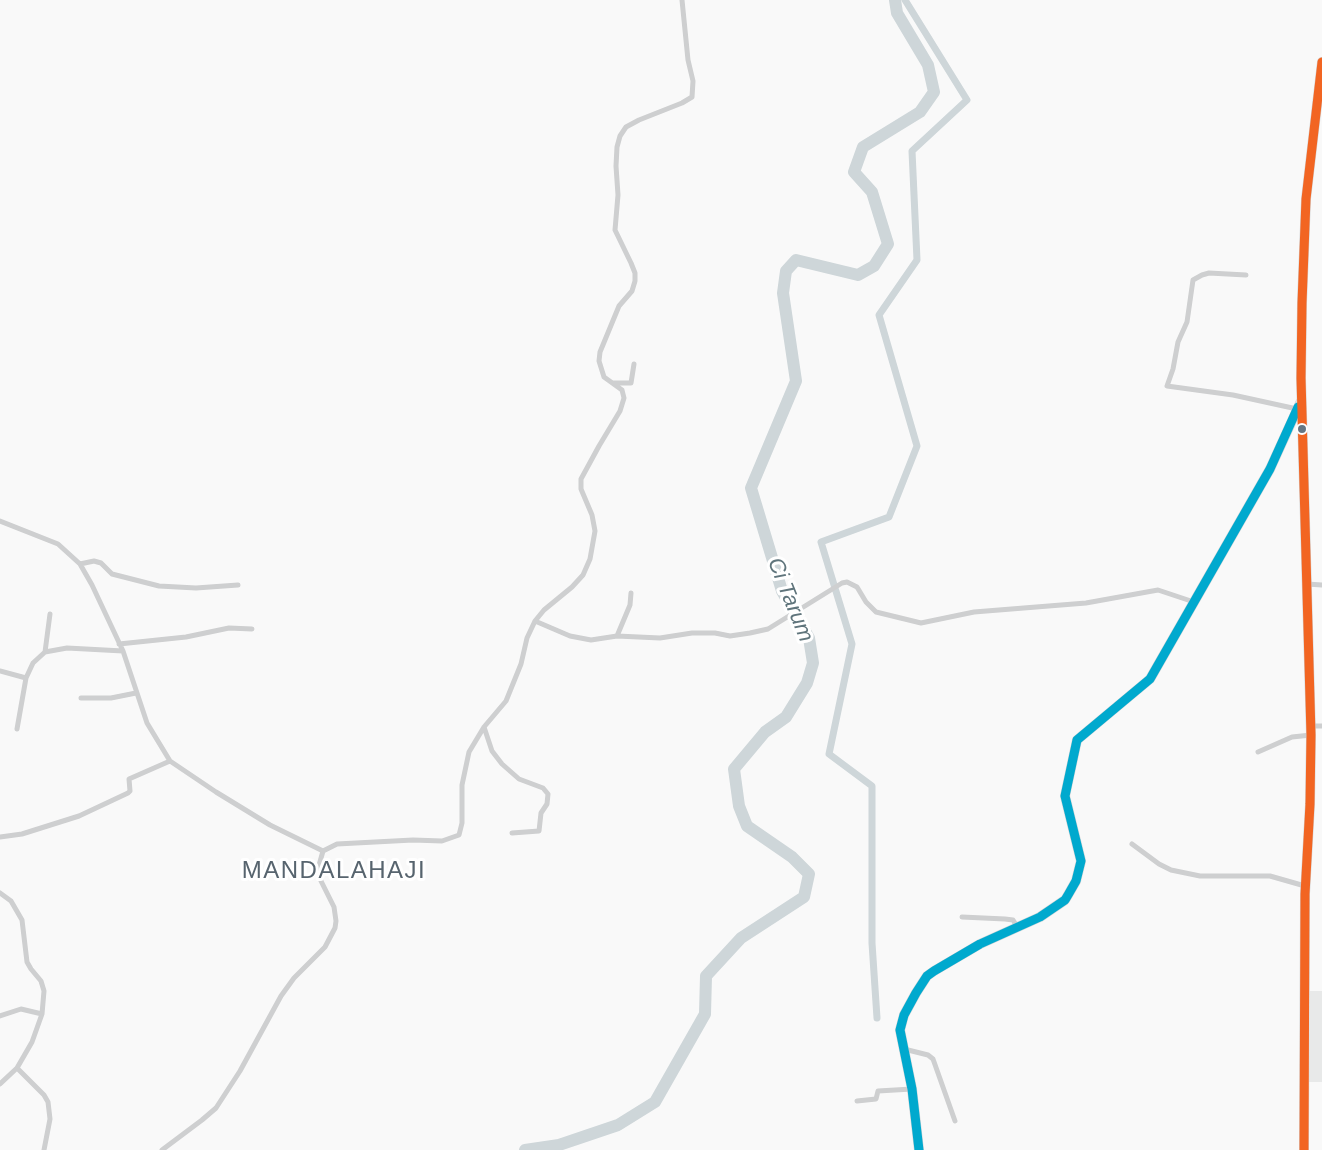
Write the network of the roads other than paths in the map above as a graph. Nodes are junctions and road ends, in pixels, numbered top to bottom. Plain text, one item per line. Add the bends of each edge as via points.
1 (682, 0) edge
2 (1322, 62) edge
3 (1319, 109) edge
4 (1246, 275) dead end
5 (634, 364) dead end
6 (613, 383) junction
7 (1302, 400) junction
8 (1297, 409) junction
9 (0, 521) edge
10 (80, 564) junction
11 (1307, 584) junction
12 (238, 585) dead end
13 (1322, 585) edge
14 (631, 593) dead end
15 (1194, 602) junction
16 (50, 614) dead end
17 (535, 621) junction
18 (252, 629) dead end
19 (617, 636) junction
20 (119, 644) junction
21 (123, 651) junction
22 (45, 652) junction
23 (0, 671) edge
24 (26, 678) junction
25 (136, 693) junction
26 (81, 698) dead end
27 (1310, 726) junction
28 (1322, 726) edge
29 (484, 727) junction
30 (16, 729) dead end
31 (1311, 735) junction
32 (1258, 752) dead end
33 (170, 760) junction
34 (512, 833) dead end
35 (0, 837) edge
36 (1132, 844) dead end
37 (323, 851) junction
38 (1305, 886) junction
39 (0, 893) edge
40 (3, 898) edge
41 (962, 917) dead end
42 (1018, 928) junction
43 (42, 1014) junction
44 (0, 1016) edge
45 (904, 1049) junction
46 (17, 1068) junction
47 (0, 1084) edge
48 (912, 1089) junction
49 (857, 1101) dead end
50 (955, 1121) dead end
51 (44, 1150) edge
52 (162, 1150) edge
53 (919, 1150) edge
54 (1304, 1150) edge

1 - 6 street via 692,97 626,128 617,147 615,230 635,273 632,291 620,306 600,351 600,369
2 - 3 main road
3 - 7 main road via 1306,199
4 - 8 street via 1209,273 1193,280 1187,322 1167,386
5 - 6 street via 631,383
6 - 17 street via 622,390 624,398 620,411 581,479 595,531 590,559 583,575
7 - 8 main road
7 - 11 main road
8 - 15 main road via 1270,469
9 - 10 street via 58,544
10 - 12 street via 94,561 112,574 159,586
10 - 20 street
11 - 13 street
11 - 27 main road
14 - 19 street
15 - 19 street via 1158,590 1086,603 974,612 921,623 876,612 857,587 848,582 760,631 730,636
15 - 42 main road via 1150,679 1077,740 1065,796 1079,849 1080,871 1065,900
16 - 22 street
17 - 19 street via 591,640
17 - 29 street via 506,701
18 - 20 street via 229,628
20 - 21 street
21 - 22 street via 67,648
21 - 25 street
22 - 24 street via 33,663
23 - 24 street
24 - 30 street
25 - 26 street
25 - 33 street via 147,723
27 - 28 street
27 - 31 main road
29 - 34 street via 492,751 502,764 519,779 543,788 548,794 539,831
29 - 37 street via 465,765 459,835 442,842 337,844
31 - 32 street
31 - 38 main road
33 - 35 street via 129,779 129,792 78,816
33 - 37 street via 270,825
36 - 38 street via 1171,870 1200,876 1270,876
37 - 52 street via 318,869 336,921 325,947 281,996 216,1108
38 - 54 main road
39 - 40 street
40 - 43 street via 11,901 22,920 27,962 44,988
41 - 42 street via 1013,920
42 - 45 main road via 972,948 927,976 901,1022
43 - 44 street via 17,1010
43 - 46 street
45 - 48 main road
45 - 50 street via 933,1059
46 - 47 street
46 - 51 street via 48,1102 50,1119
48 - 49 street via 878,1091 876,1099
48 - 53 main road

